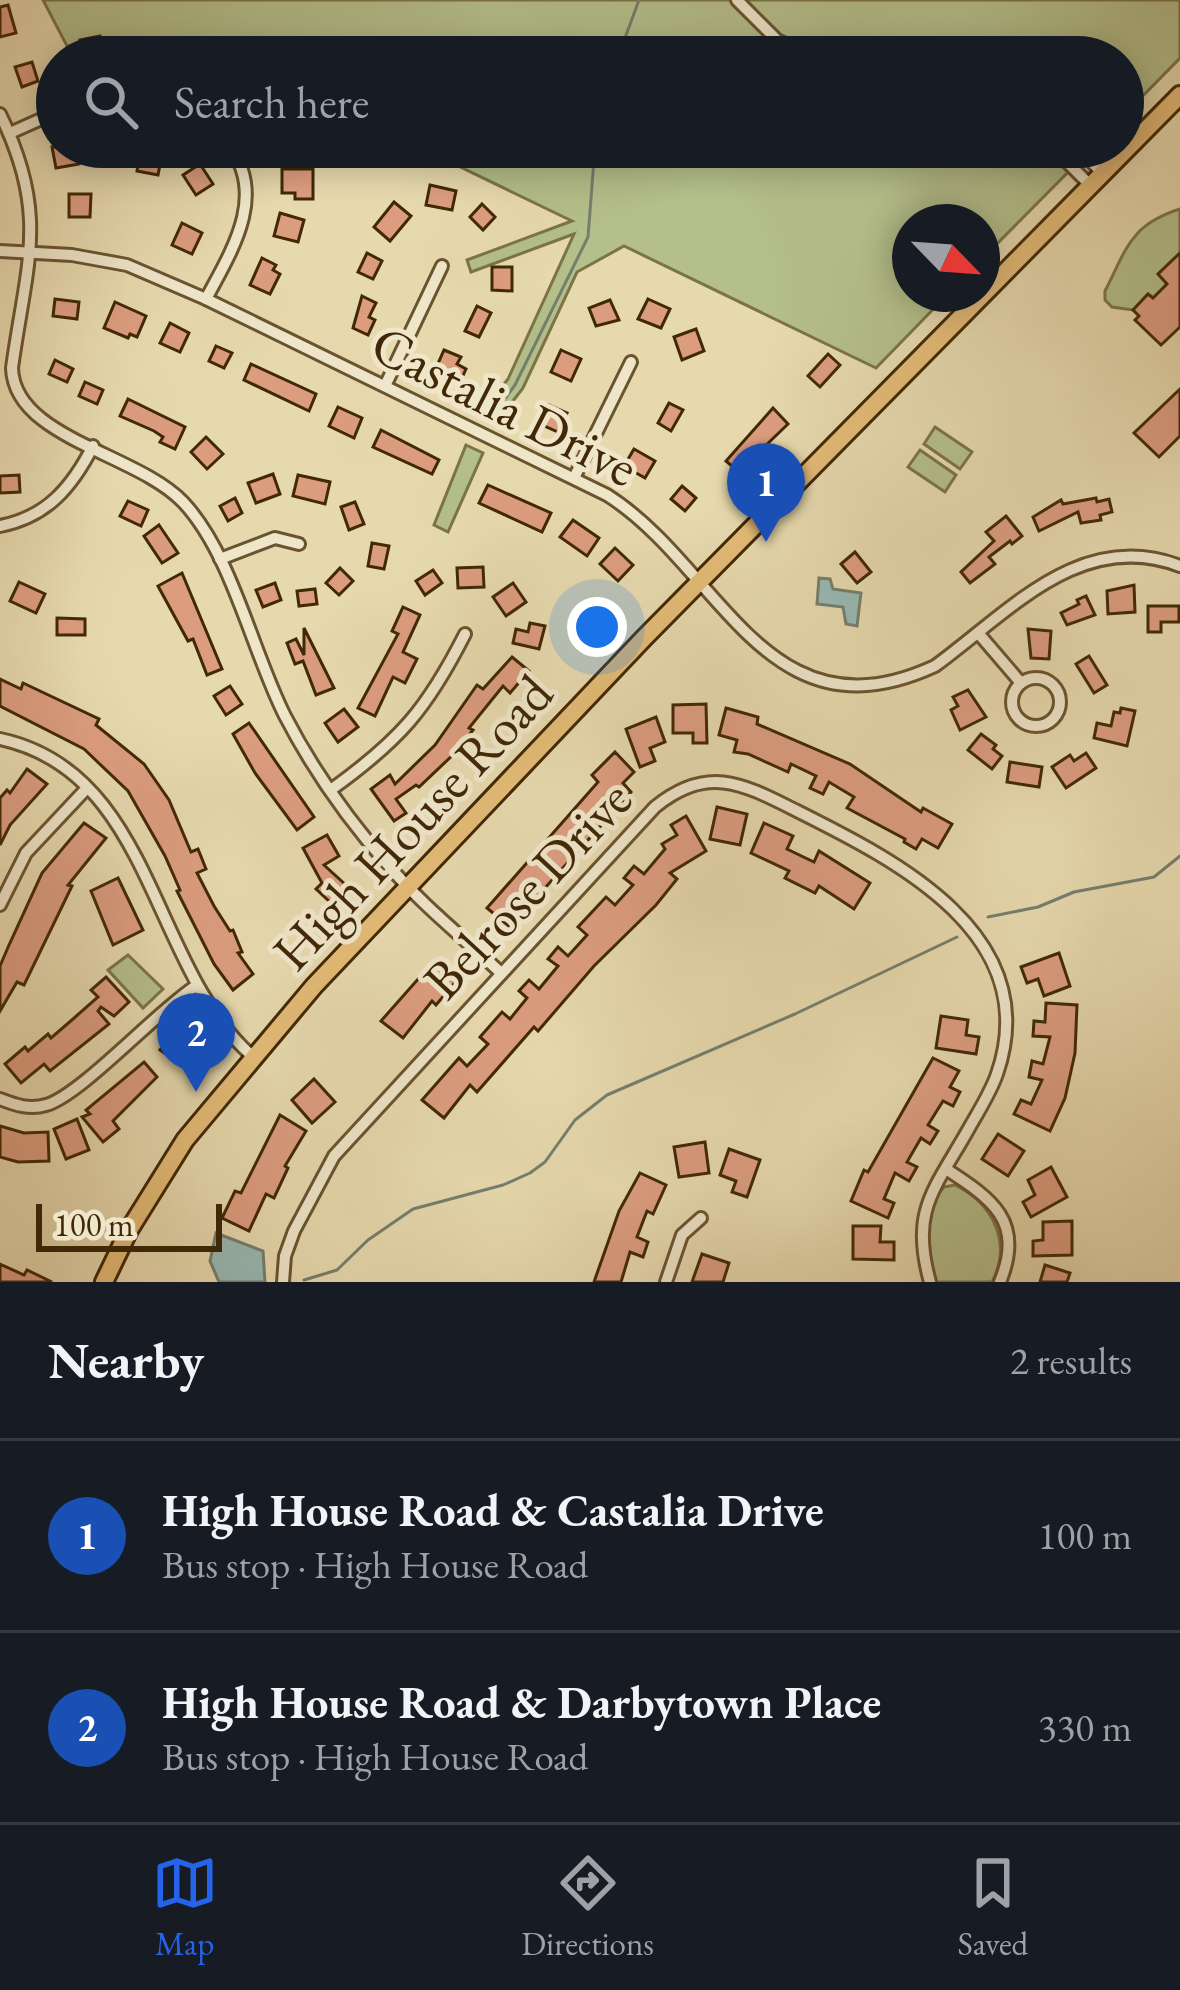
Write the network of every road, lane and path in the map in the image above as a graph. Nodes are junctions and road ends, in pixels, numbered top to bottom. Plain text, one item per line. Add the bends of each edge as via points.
1 (737, 0) edge
2 (773, 36) edge
3 (1180, 95) edge
4 (0, 114) edge
5 (36, 121) edge
6 (10, 133) junction
7 (1144, 133) edge
8 (240, 168) edge
9 (1080, 168) edge
10 (1090, 168) edge
11 (1110, 168) edge
12 (1098, 181) junction
13 (0, 251) edge
14 (32, 252) junction
15 (442, 266) dead end
16 (206, 299) junction
17 (631, 362) dead end
18 (385, 386) junction
19 (92, 446) junction
20 (574, 478) junction
21 (0, 526) edge
22 (299, 544) dead end
23 (220, 559) junction
24 (1180, 566) edge
25 (698, 582) junction
26 (465, 634) dead end
27 (979, 634) junction
28 (1021, 683) junction
29 (0, 739) edge
30 (87, 788) junction
31 (332, 789) junction
32 (408, 886) junction
33 (0, 905) edge
34 (501, 974) junction
35 (196, 986) junction
36 (252, 1056) junction
37 (0, 1099) edge
38 (946, 1169) junction
39 (701, 1218) dead end
40 (104, 1282) edge
41 (284, 1282) edge
42 (666, 1282) edge
43 (930, 1282) edge
44 (1000, 1282) edge

1 - 2 street
3 - 7 main road, High House Road
4 - 6 street
5 - 6 street
6 - 14 street via 28,187
8 - 16 street via 246,211
9 - 12 street
10 - 12 street
11 - 12 main road, High House Road
12 - 25 main road, High House Road
13 - 14 street, Castalia Drive
14 - 16 street, Castalia Drive via 100,258
14 - 19 street via 13,383 38,420
15 - 18 street
16 - 18 street, Castalia Drive
17 - 20 street
18 - 20 street, Castalia Drive
19 - 21 street via 52,503
19 - 23 street via 172,491
20 - 25 street, Castalia Drive via 625,506
22 - 23 street via 275,538
23 - 31 street via 278,702
24 - 27 street, Castalia Drive via 1117,555 1071,567
25 - 27 street, Castalia Drive via 765,653 812,677 854,686 916,675
25 - 32 main road, High House Road
26 - 31 street via 409,726
27 - 28 street
28 - 28 street via 1012,704 1018,718 1031,726 1052,719 1060,705 1051,684
29 - 30 street via 62,766
30 - 33 street via 26,853
30 - 35 street via 119,825
31 - 32 street
32 - 34 street
32 - 36 main road, High House Road
34 - 38 street, Belrose Drive via 671,794 706,781 746,787 937,894 989,955 1002,993 1001,1058
34 - 41 street, Belrose Drive via 323,1171 285,1256
35 - 36 street
35 - 37 street via 61,1099 36,1107
36 - 40 main road, High House Road via 174,1156
38 - 43 street, Belrose Drive via 922,1217
38 - 44 street via 1004,1217
39 - 42 street via 682,1235

